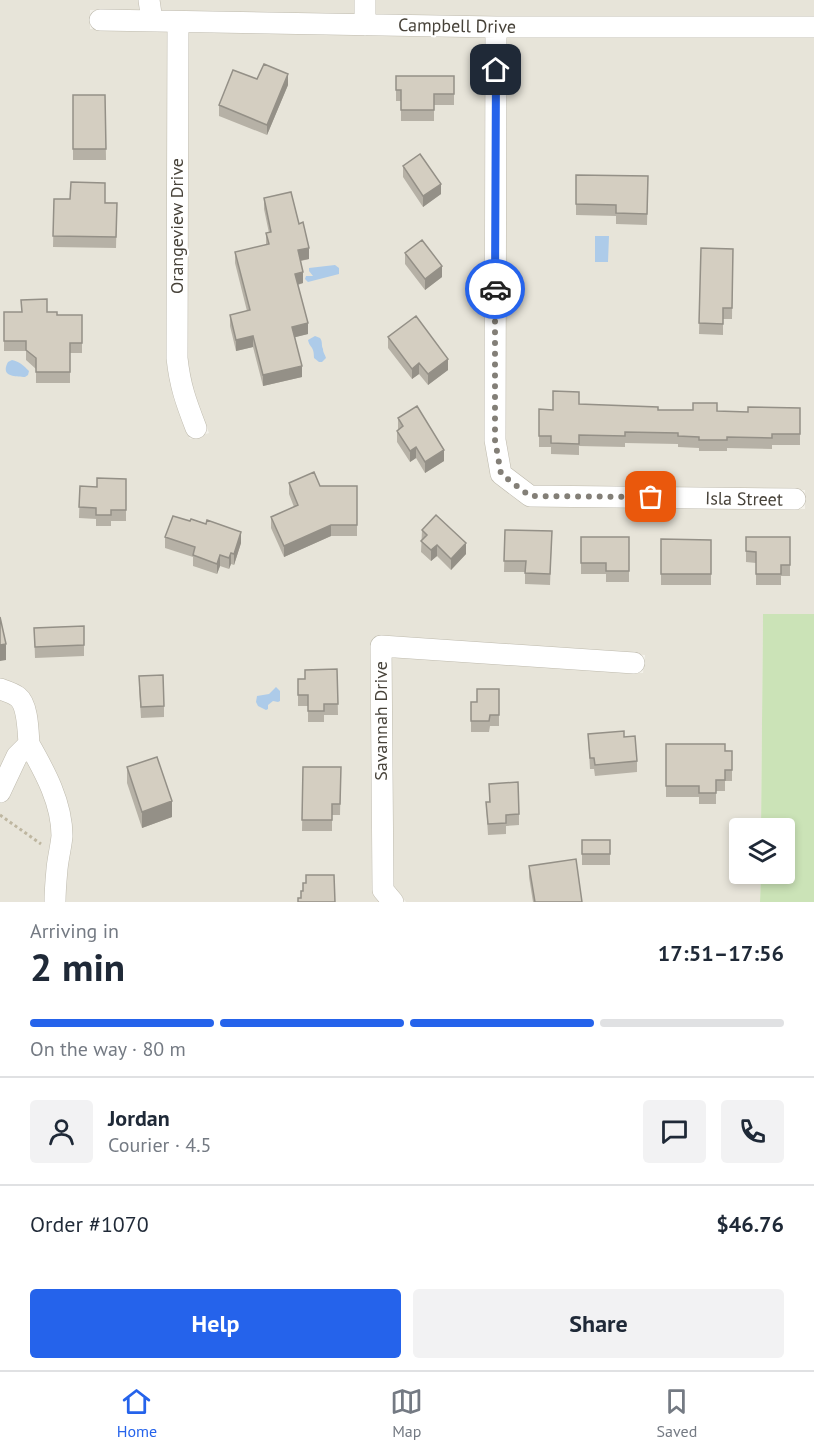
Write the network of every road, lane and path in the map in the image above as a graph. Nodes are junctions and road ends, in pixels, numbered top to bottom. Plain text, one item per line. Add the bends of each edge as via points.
1 (149, 0) edge
2 (365, 0) edge
3 (100, 20) dead end
4 (152, 21) junction
5 (178, 22) junction
6 (365, 25) junction
7 (496, 27) junction
8 (814, 27) edge
9 (196, 428) dead end
10 (795, 499) dead end
11 (634, 663) dead end
12 (0, 689) edge
13 (29, 744) junction
14 (0, 792) edge
15 (0, 815) edge
16 (58, 863) junction
17 (55, 902) edge
18 (393, 902) edge

1 - 4 street
2 - 6 street
3 - 4 street, Campbell Drive
4 - 5 street, Campbell Drive
5 - 6 street, Campbell Drive
5 - 9 street, Orangeview Drive via 177,358 184,398
6 - 7 street, Campbell Drive
7 - 8 street, Campbell Drive
7 - 10 street, Isla Street via 495,440 501,474 530,496
11 - 18 street, Savannah Drive via 381,646 382,890
12 - 13 street via 23,702
13 - 14 street via 17,756
13 - 16 street via 59,812 62,836
15 - 16 path via 44,846
16 - 17 street

